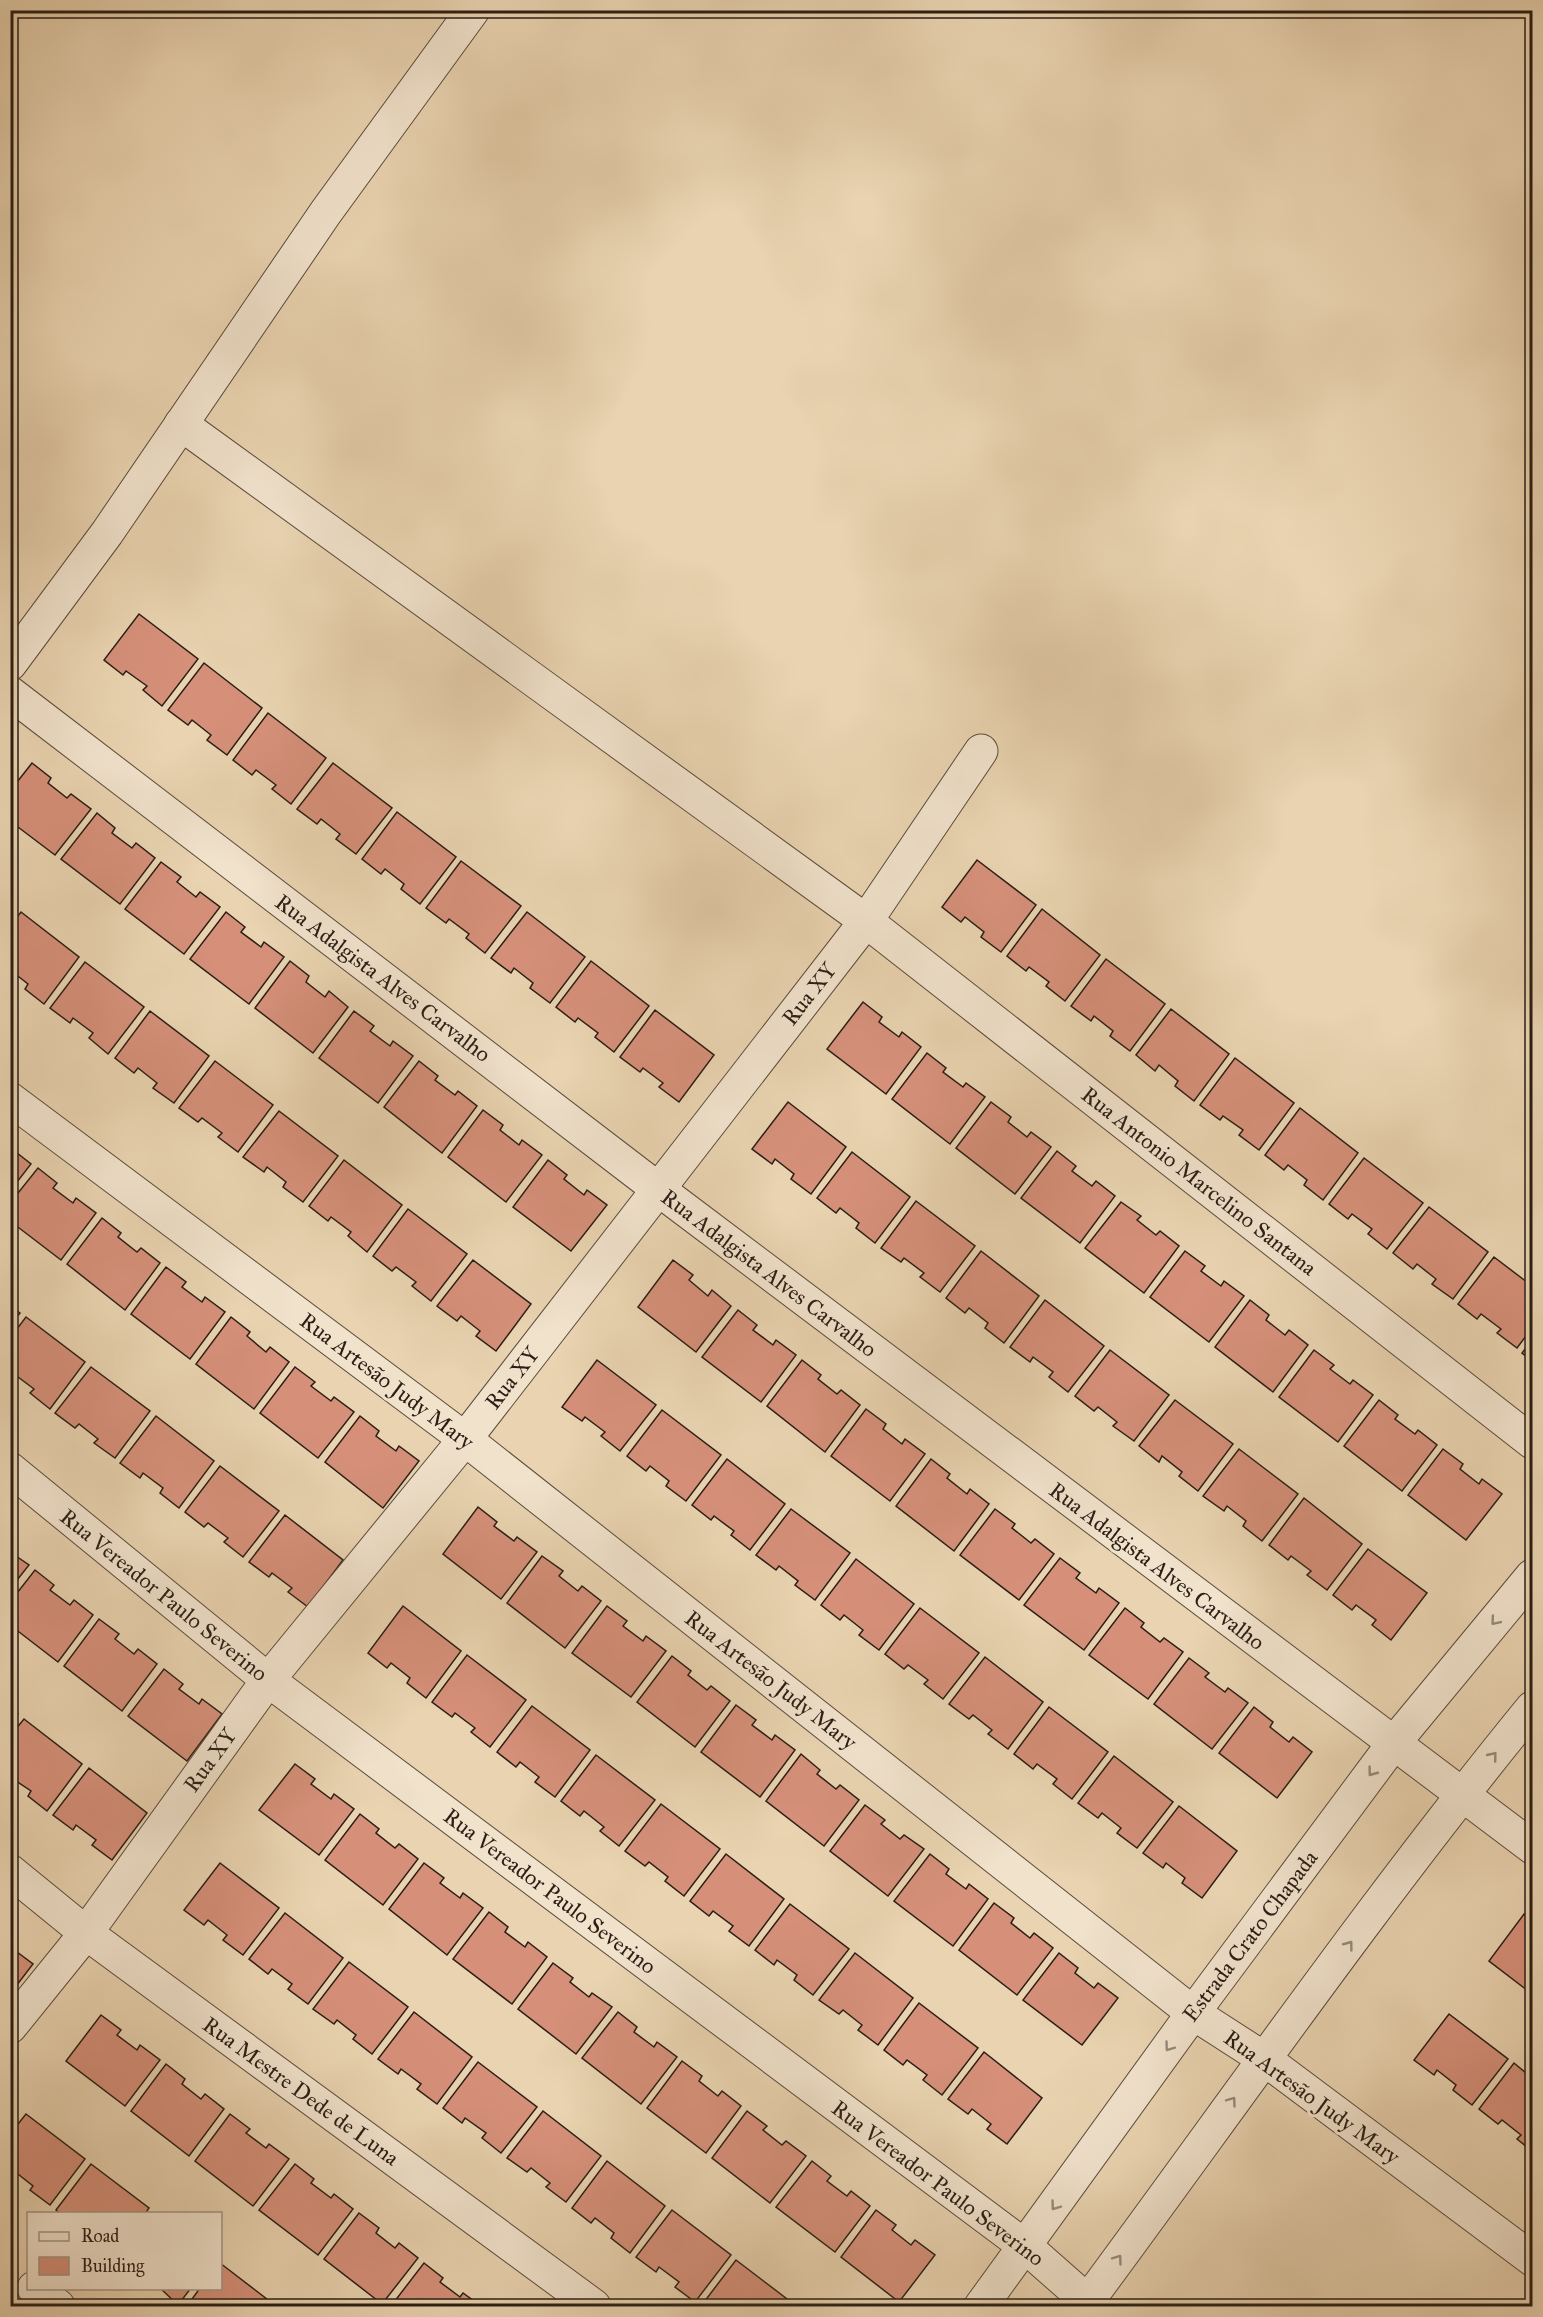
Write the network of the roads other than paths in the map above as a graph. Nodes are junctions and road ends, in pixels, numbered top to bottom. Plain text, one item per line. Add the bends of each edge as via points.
1 (473, 10) edge
2 (181, 424) junction
3 (10, 664) edge
4 (10, 693) edge
5 (981, 751) dead end
6 (866, 921) junction
7 (10, 1099) edge
8 (658, 1189) junction
9 (465, 1439) junction
10 (1533, 1442) edge
11 (10, 1469) edge
12 (1533, 1576) edge
13 (268, 1680) junction
14 (1533, 1708) edge
15 (1393, 1744) junction
16 (1461, 1795) junction
17 (1533, 1847) edge
18 (10, 1871) edge
19 (86, 1932) junction
20 (1193, 2013) junction
21 (10, 2027) edge
22 (1263, 2058) junction
23 (1026, 2247) junction
24 (1533, 2259) edge
25 (10, 2271) edge
26 (27, 2284) edge
27 (34, 2290) edge
28 (1088, 2305) edge
29 (57, 2307) edge
30 (594, 2307) edge
31 (981, 2307) edge

1 - 2 street
2 - 3 street
2 - 6 street, Rua Antonio Marcelino Santana
4 - 8 street, Rua Adalgista Alves Carvalho
5 - 6 street, Rua XY
6 - 8 street, Rua XY
6 - 10 street, Rua Antonio Marcelino Santana
7 - 9 street, Rua Artesão Judy Mary
8 - 9 street, Rua XY
8 - 15 street, Rua Adalgista Alves Carvalho
9 - 13 street, Rua XY
9 - 20 street, Rua Artesão Judy Mary
11 - 13 street, Rua Vereador Paulo Severino
12 -> 15 street, Estrada Crato Chapada
13 - 19 street, Rua XY
13 - 23 street, Rua Vereador Paulo Severino
16 -> 14 street
15 - 16 street, Rua Adalgista Alves Carvalho
15 -> 20 street, Estrada Crato Chapada
16 - 17 street, Rua Adalgista Alves Carvalho
22 -> 16 street
18 - 19 street, Rua Mestre Dede de Luna
19 - 21 street, Rua XY
19 - 30 street, Rua Mestre Dede de Luna
20 - 22 street, Rua Artesão Judy Mary
20 -> 23 street, Estrada Crato Chapada
22 - 24 street, Rua Artesão Judy Mary
28 -> 22 street
23 - 28 street, Rua Vereador Paulo Severino
23 - 31 street, Estrada Crato Chapada
25 - 26 street
27 - 29 street

